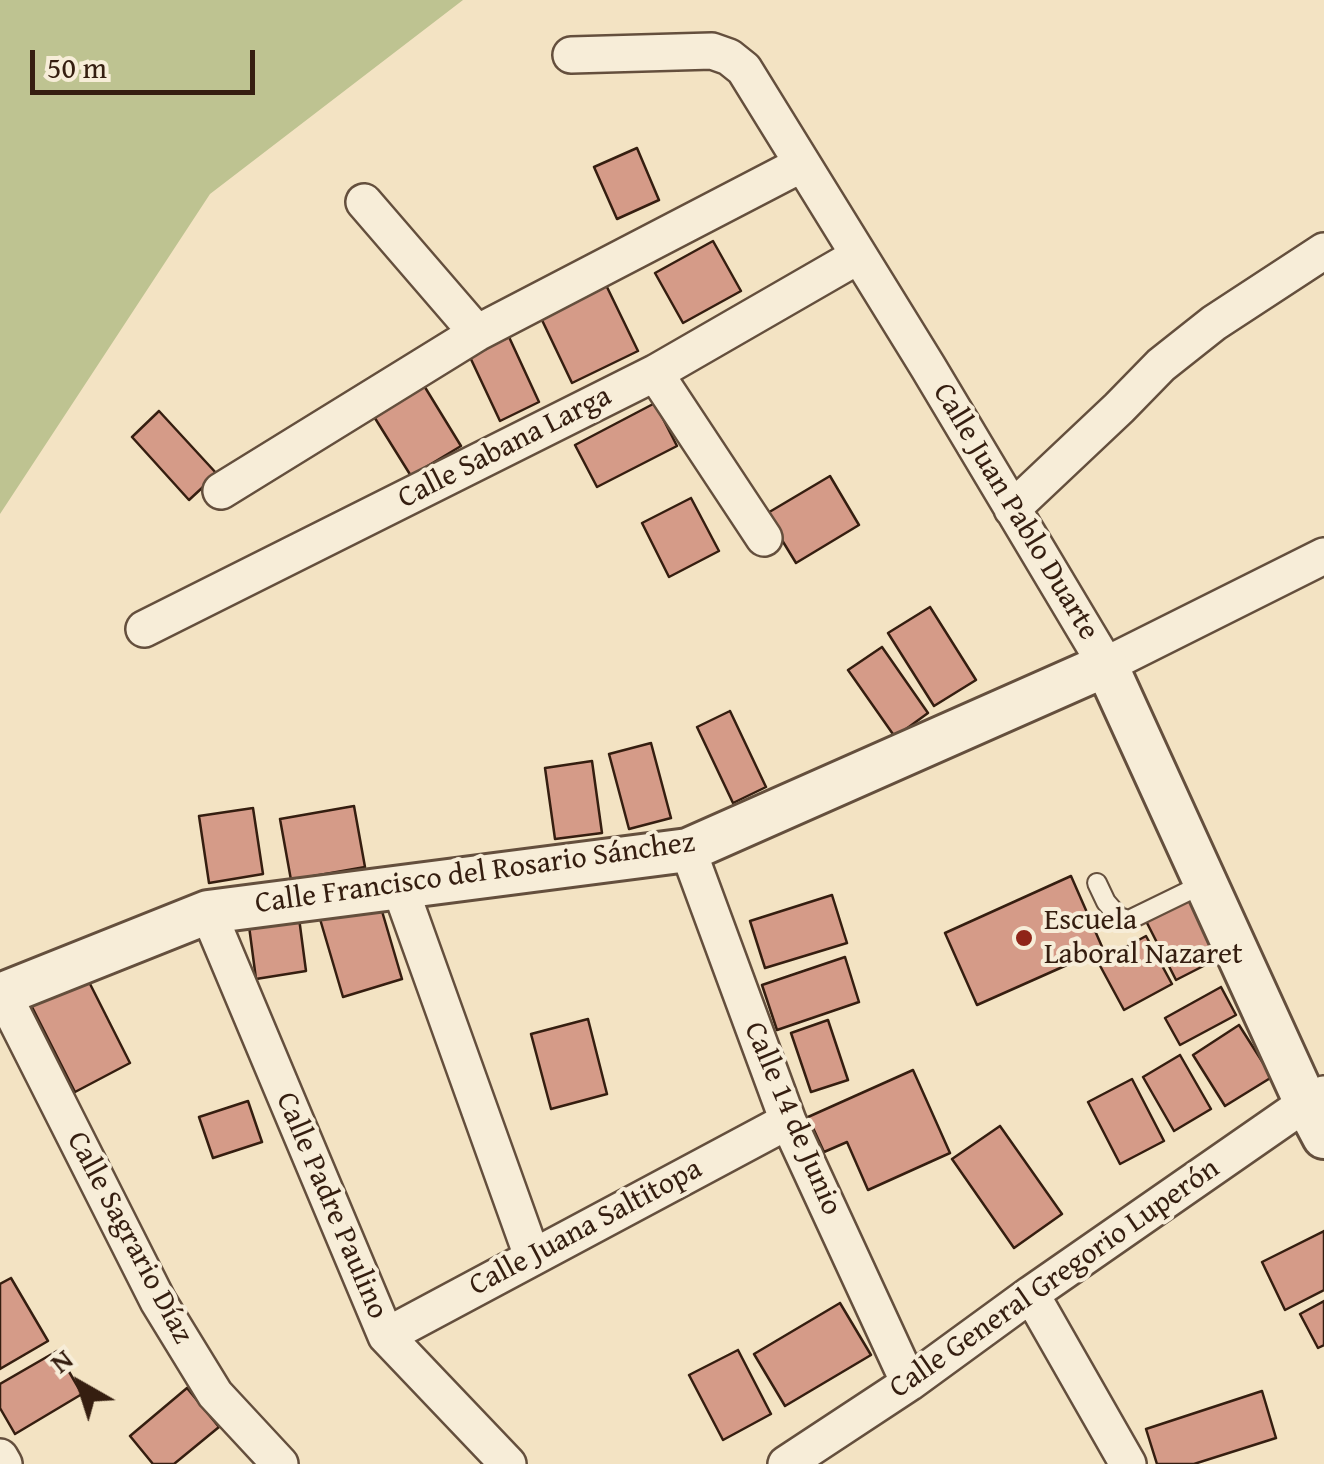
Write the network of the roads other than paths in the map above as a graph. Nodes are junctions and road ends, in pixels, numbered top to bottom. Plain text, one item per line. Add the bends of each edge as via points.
1 (571, 54) dead end
2 (802, 164) junction
3 (364, 202) dead end
4 (1324, 252) edge
5 (858, 256) junction
6 (477, 333) junction
7 (655, 374) junction
8 (221, 491) dead end
9 (1012, 509) junction
10 (764, 538) dead end
11 (1324, 556) edge
12 (144, 628) dead end
13 (1106, 665) junction
14 (688, 850) junction
15 (1205, 883) junction
16 (1097, 884) dead end
17 (400, 888) junction
18 (208, 912) junction
19 (2, 994) edge
20 (1318, 1111) edge
21 (788, 1121) junction
22 (532, 1256) junction
23 (1032, 1294) junction
24 (386, 1336) junction
25 (909, 1383) junction
26 (0, 1457) edge
27 (4, 1464) edge
28 (280, 1464) edge
29 (508, 1464) edge
30 (786, 1464) edge
31 (1128, 1464) edge

1 - 2 street, Calle Juan Pablo Duarte via 712,51 729,57 744,69
2 - 5 street, Calle Juan Pablo Duarte
2 - 6 street
3 - 6 street
4 - 9 street via 1161,365
5 - 7 street, Calle Sabana Larga
5 - 9 street, Calle Juan Pablo Duarte
6 - 8 street
7 - 10 street
7 - 12 street, Calle Sabana Larga
9 - 13 street, Calle Juan Pablo Duarte
11 - 13 street, Calle Francisco del Rosario Sánchez
13 - 14 street, Calle Francisco del Rosario Sánchez
13 - 15 street, Calle Juan Pablo Duarte
14 - 17 street, Calle Francisco del Rosario Sánchez
14 - 21 street, Calle 14 de Junio
15 - 16 lane via 1129,920 1119,917
15 - 20 street, Calle Juan Pablo Duarte
17 - 18 street, Calle Francisco del Rosario Sánchez
17 - 22 street
18 - 19 street, Calle Francisco del Rosario Sánchez
18 - 24 street, Calle Padre Paulino
19 - 28 street, Calle Sagrario Díaz via 158,1301 216,1394
20 - 23 street, Calle General Gregorio Luperón
21 - 22 street, Calle Juana Saltitopa
21 - 25 street, Calle 14 de Junio
22 - 24 street, Calle Juana Saltitopa
23 - 25 street, Calle General Gregorio Luperón
23 - 31 street
24 - 29 street, Calle Padre Paulino
25 - 30 street, Calle General Gregorio Luperón
26 - 27 street

